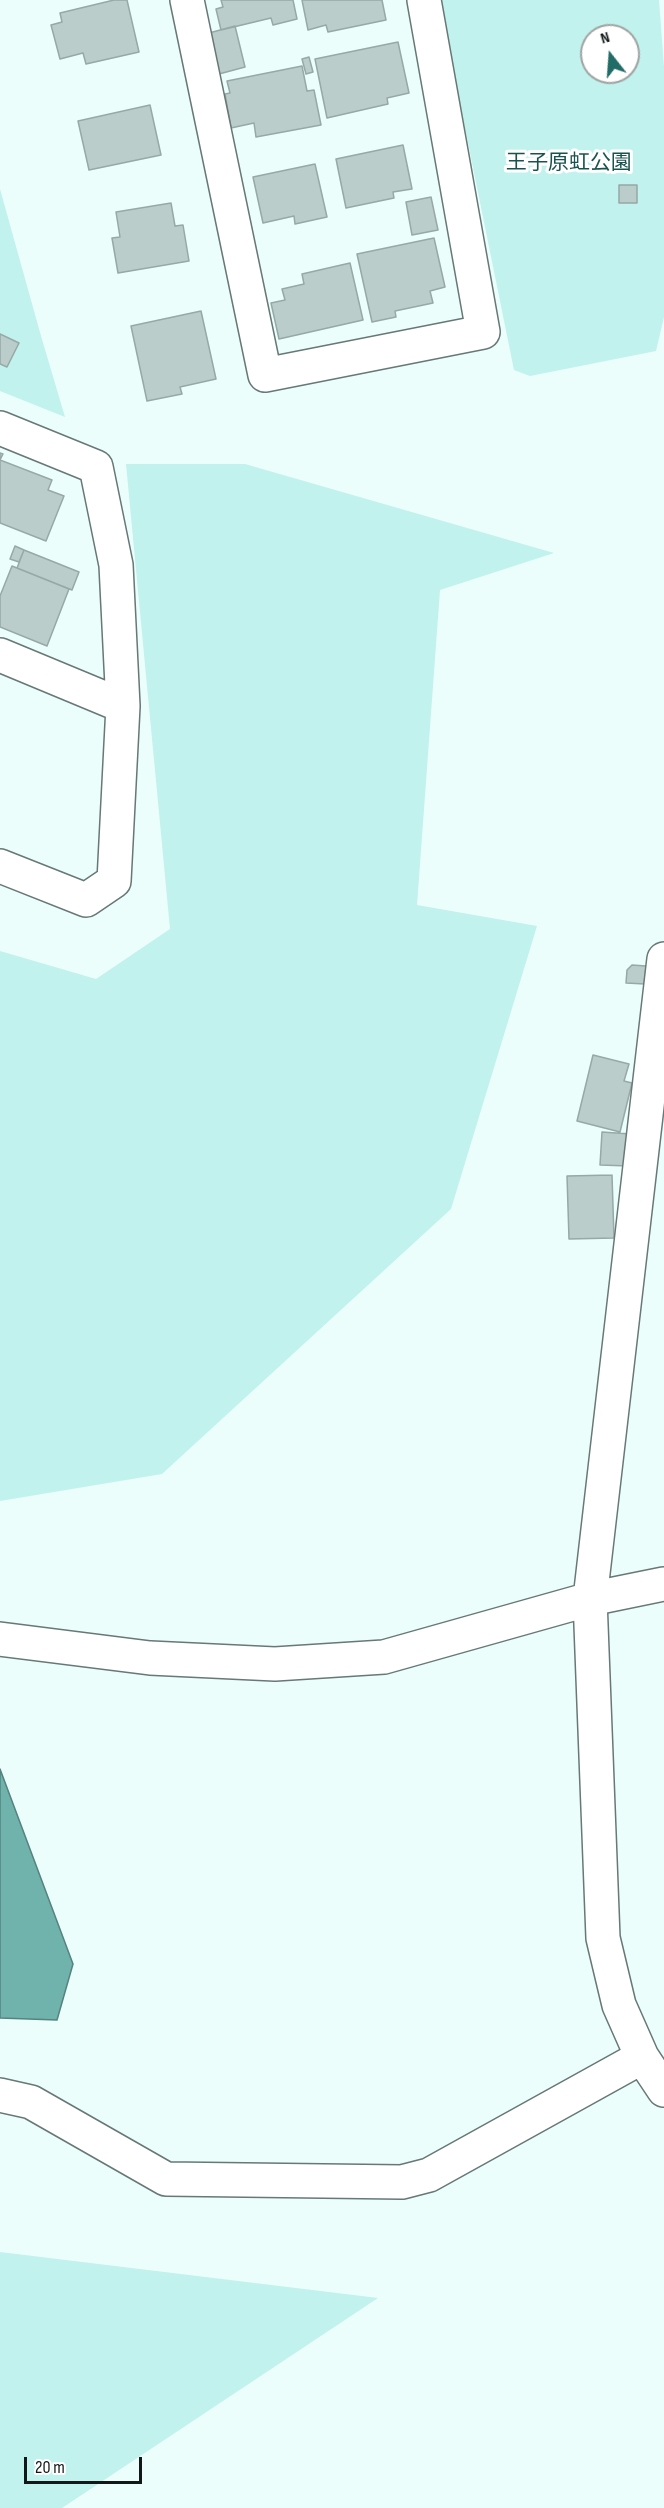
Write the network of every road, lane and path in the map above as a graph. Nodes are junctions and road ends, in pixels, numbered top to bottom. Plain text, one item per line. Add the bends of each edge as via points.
1 (187, 0) edge
2 (423, 0) edge
3 (0, 428) edge
4 (0, 655) edge
5 (123, 706) junction
6 (0, 866) edge
7 (664, 959) edge
8 (664, 1584) edge
9 (590, 1599) junction
10 (0, 1639) edge
11 (642, 2057) junction
12 (664, 2090) edge
13 (0, 2095) edge

1 - 2 street via 265,375 483,332
3 - 5 street via 96,467 116,565
4 - 5 street
5 - 6 street via 114,881 86,900
7 - 9 street
8 - 9 street
9 - 10 street via 384,1657 275,1664 150,1658
9 - 11 street via 603,1938 619,2005
11 - 12 street
11 - 13 street via 429,2175 402,2182 166,2179 32,2102

